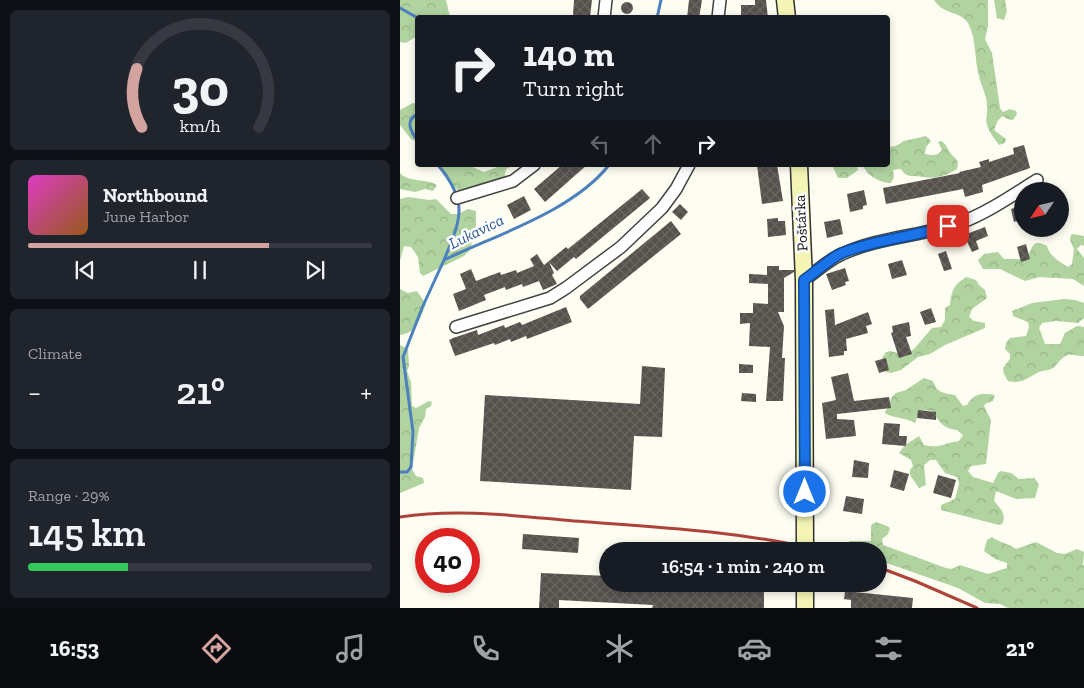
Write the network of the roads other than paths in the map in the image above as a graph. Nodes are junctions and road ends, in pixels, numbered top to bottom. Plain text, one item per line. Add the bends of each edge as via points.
1 (606, 0) edge
2 (720, 0) edge
3 (785, 0) edge
4 (604, 15) edge
5 (718, 15) edge
6 (787, 15) edge
7 (531, 167) edge
8 (688, 167) edge
9 (799, 167) edge
10 (1037, 180) dead end
11 (457, 198) dead end
12 (804, 280) junction
13 (456, 327) dead end
14 (805, 542) edge
15 (805, 592) edge
16 (805, 608) edge

1 - 4 street
2 - 5 street
3 - 6 street
7 - 11 street via 513,181
8 - 13 street via 662,208 621,247 566,288 550,298
9 - 12 street, Poštárka
10 - 12 street via 962,222 841,254
12 - 14 street, Poštárka
15 - 16 street

